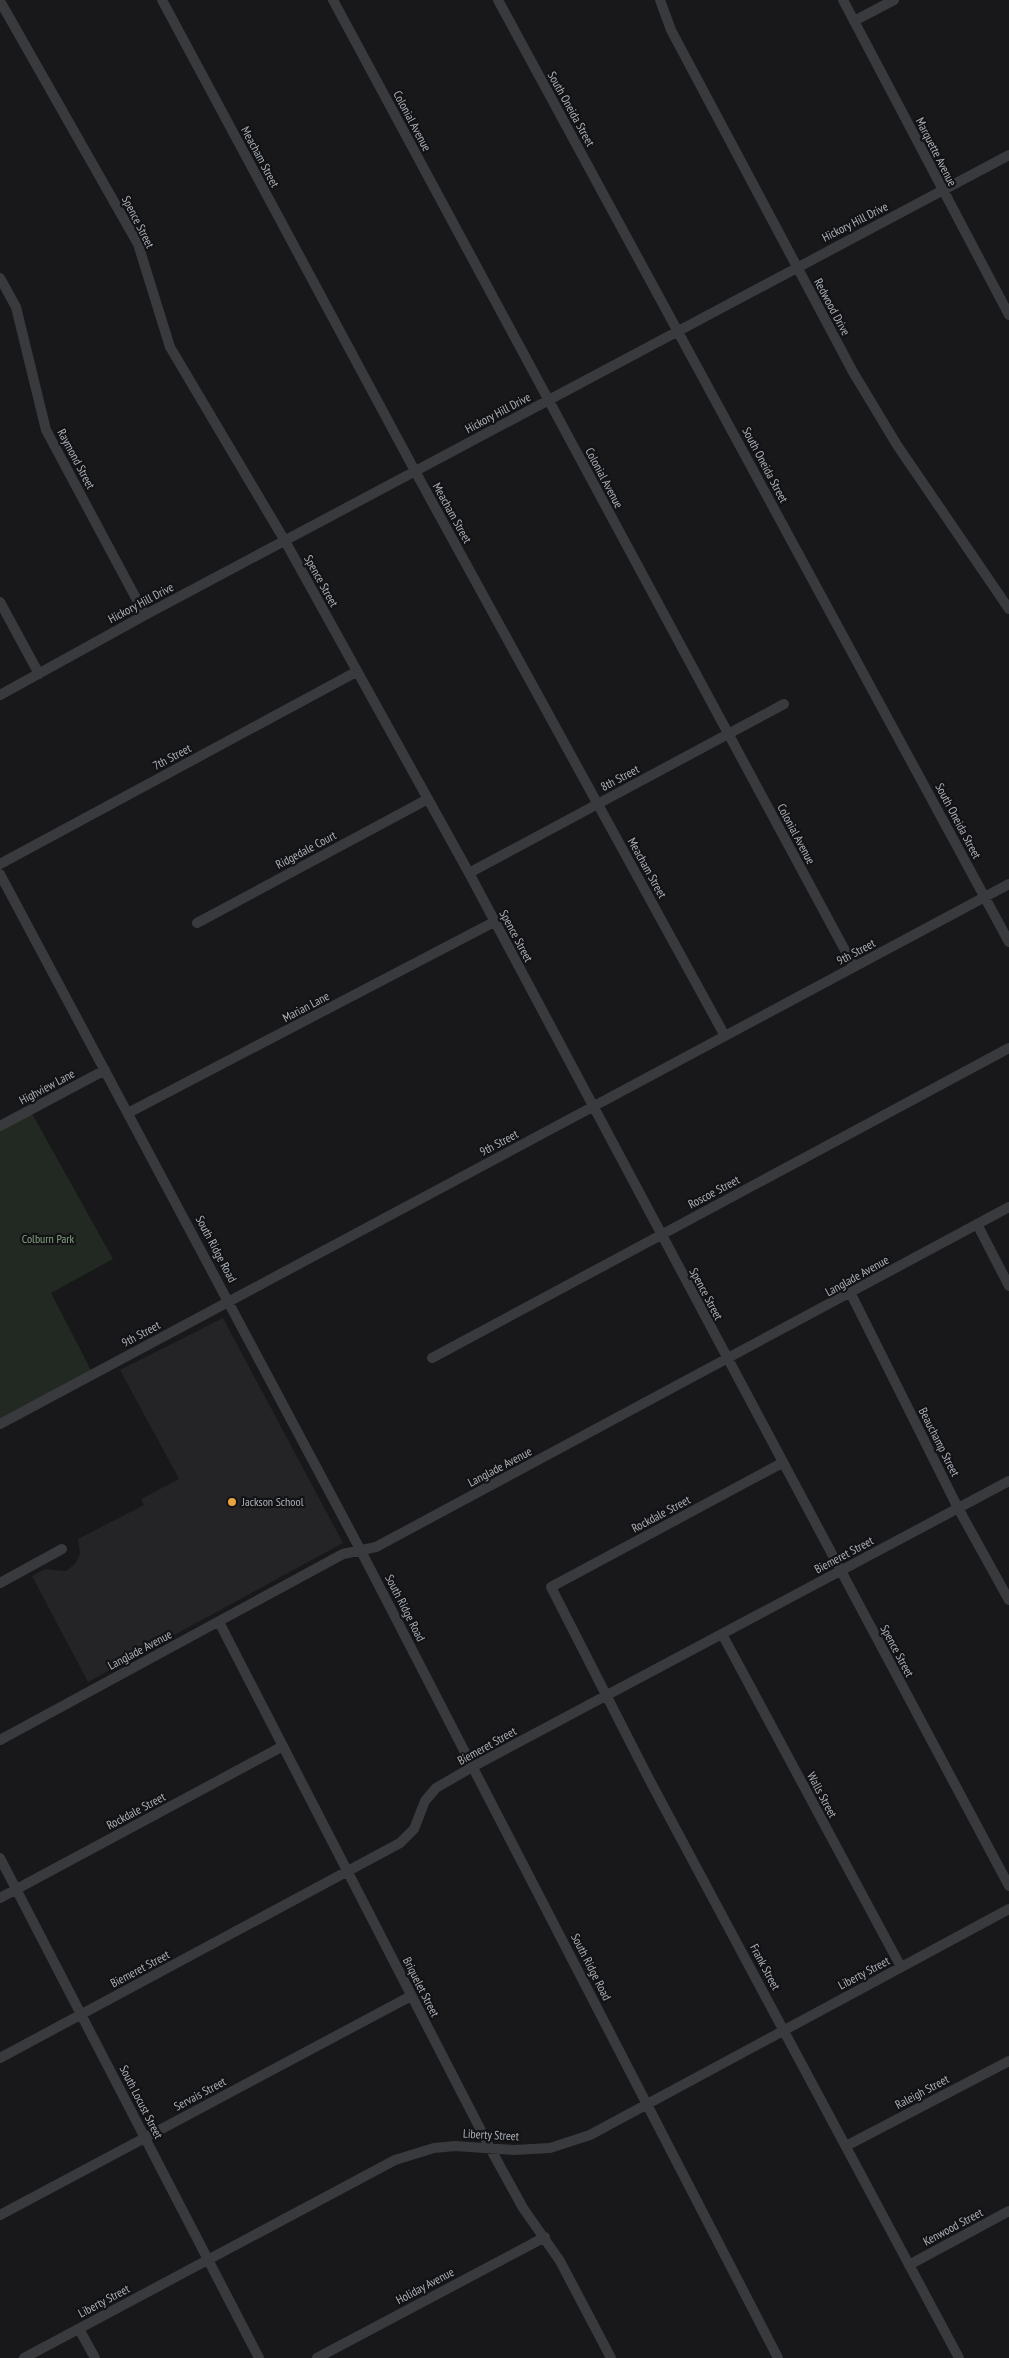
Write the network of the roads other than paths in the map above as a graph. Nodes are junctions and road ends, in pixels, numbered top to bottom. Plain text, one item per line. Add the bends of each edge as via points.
1 (162, 0) edge
2 (333, 0) edge
3 (498, 0) edge
4 (660, 0) edge
5 (843, 0) edge
6 (894, 0) edge
7 (0, 1) edge
8 (854, 21) junction
9 (1009, 155) edge
10 (942, 191) junction
11 (796, 267) junction
12 (0, 278) edge
13 (1009, 315) edge
14 (678, 331) junction
15 (548, 400) junction
16 (415, 471) junction
17 (285, 541) junction
18 (0, 602) edge
19 (1009, 609) edge
20 (145, 615) junction
21 (356, 672) junction
22 (39, 674) junction
23 (0, 694) edge
24 (784, 704) dead end
25 (728, 734) junction
26 (426, 800) junction
27 (598, 804) junction
28 (0, 864) edge
29 (469, 873) junction
30 (0, 874) edge
31 (1009, 884) edge
32 (985, 897) junction
33 (494, 922) junction
34 (197, 923) dead end
35 (1009, 942) edge
36 (854, 967) junction
37 (725, 1036) junction
38 (1009, 1048) edge
39 (105, 1070) junction
40 (592, 1107) junction
41 (128, 1113) junction
42 (0, 1126) edge
43 (1009, 1207) edge
44 (976, 1224) junction
45 (660, 1235) junction
46 (1009, 1286) edge
47 (851, 1294) junction
48 (229, 1301) junction
49 (432, 1358) dead end
50 (727, 1360) junction
51 (0, 1424) edge
52 (782, 1463) junction
53 (1009, 1481) edge
54 (958, 1508) junction
55 (62, 1549) dead end
56 (361, 1551) junction
57 (840, 1571) junction
58 (0, 1582) edge
59 (551, 1587) joint
60 (1009, 1600) edge
61 (219, 1622) junction
62 (722, 1634) junction
63 (606, 1696) junction
64 (0, 1740) edge
65 (283, 1746) junction
66 (474, 1766) junction
67 (0, 1858) edge
68 (348, 1872) junction
69 (1009, 1886) edge
70 (17, 1889) junction
71 (0, 1898) edge
72 (1009, 1909) edge
73 (901, 1967) junction
74 (411, 1996) junction
75 (81, 2014) junction
76 (784, 2030) junction
77 (0, 2058) edge
78 (1009, 2061) edge
79 (648, 2104) junction
80 (145, 2138) junction
81 (846, 2146) junction
82 (490, 2148) junction
83 (1009, 2211) edge
84 (0, 2215) edge
85 (545, 2237) junction
86 (208, 2260) junction
87 (909, 2265) junction
88 (79, 2328) junction
89 (609, 2357) edge
90 (24, 2358) edge
91 (95, 2358) edge
92 (260, 2358) edge
93 (317, 2358) edge
94 (778, 2358) edge
95 (959, 2358) edge

1 - 16 street, Meacham Street
2 - 15 street, Colonial Avenue
3 - 14 street, South Oneida Street
4 - 11 street, Redwood Drive via 672,30
5 - 8 street, Marquette Avenue
6 - 8 street
7 - 17 street, Spence Street via 138,244 170,347
8 - 10 street, Marquette Avenue
9 - 10 street, Hickory Hill Drive
10 - 11 street, Hickory Hill Drive
10 - 13 street, Marquette Avenue
11 - 14 street, Hickory Hill Drive
11 - 19 street, Redwood Drive via 896,445
12 - 20 street, Raymond Street via 16,307 46,430
14 - 15 street, Hickory Hill Drive
14 - 32 street, South Oneida Street
15 - 16 street, Hickory Hill Drive
15 - 25 street, Colonial Avenue
16 - 17 street, Hickory Hill Drive
16 - 27 street, Meacham Street
17 - 20 street, Hickory Hill Drive
17 - 21 street, Spence Street
18 - 22 street
20 - 22 street, Hickory Hill Drive
21 - 26 street, Spence Street
21 - 28 street, 7th Street
22 - 23 street, Hickory Hill Drive
24 - 25 street, 8th Street
25 - 27 street, 8th Street
25 - 36 street, Colonial Avenue
26 - 29 street, Spence Street
26 - 34 street, Ridgedale Court
27 - 29 street, 8th Street
27 - 37 street, Meacham Street
29 - 33 street, Spence Street
30 - 39 street, South Ridge Road
31 - 32 street, 9th Street
32 - 35 street, South Oneida Street
32 - 36 street, 9th Street
33 - 40 street, Spence Street
33 - 41 street, Marian Lane
36 - 37 street, 9th Street
37 - 40 street, 9th Street
38 - 45 street, Roscoe Street
39 - 41 street, South Ridge Road
39 - 42 street, Highview Lane
40 - 45 street, Spence Street
40 - 48 street, 9th Street
41 - 48 street, South Ridge Road
43 - 44 street, Langlade Avenue
44 - 46 street
44 - 47 street, Langlade Avenue
45 - 49 street, Roscoe Street
45 - 50 street, Spence Street
47 - 50 street, Langlade Avenue
47 - 54 street, Beauchamp Street
48 - 51 street, 9th Street
48 - 56 street, South Ridge Road
50 - 52 street, Spence Street
50 - 56 street, Langlade Avenue via 376,1548
52 - 57 street, Spence Street
52 - 59 street, Rockdale Street
53 - 54 street, Biemeret Street
54 - 57 street, Biemeret Street
54 - 60 street, Beauchamp Street
55 - 58 street
56 - 61 street, Langlade Avenue via 344,1554
56 - 66 street, South Ridge Road
57 - 62 street, Biemeret Street
57 - 69 street, Spence Street
59 - 63 street, Frank Street
61 - 64 street, Langlade Avenue
61 - 65 street, Briquelet Street
62 - 63 street, Biemeret Street
62 - 73 street, Walls Street
63 - 66 street, Biemeret Street
63 - 76 street, Frank Street
65 - 68 street, Briquelet Street
65 - 70 street, Rockdale Street
66 - 68 street, Biemeret Street via 436,1788 425,1801 414,1828 400,1843
66 - 79 street, South Ridge Road
67 - 70 street, South Locust Street
68 - 74 street, Briquelet Street
68 - 75 street, Biemeret Street
70 - 71 street, Rockdale Street
70 - 75 street, South Locust Street
72 - 73 street, Liberty Street
73 - 76 street, Liberty Street
74 - 80 street, Servais Street
74 - 82 street, Briquelet Street
75 - 77 street, Biemeret Street
75 - 80 street, South Locust Street
76 - 79 street, Liberty Street
76 - 81 street, Frank Street
78 - 81 street, Raleigh Street
79 - 82 street, Liberty Street via 590,2135 550,2148
79 - 94 street, South Ridge Road
80 - 84 street, Servais Street
80 - 86 street, South Locust Street
81 - 87 street, Frank Street
82 - 85 street, Briquelet Street via 523,2208
82 - 86 street, Liberty Street via 434,2148 395,2160
83 - 87 street, Kenwood Street
85 - 89 street, Briquelet Street
85 - 93 street, Holiday Avenue
86 - 88 street, Liberty Street
86 - 92 street, South Locust Street
87 - 95 street, Frank Street
88 - 90 street, Liberty Street
88 - 91 street

